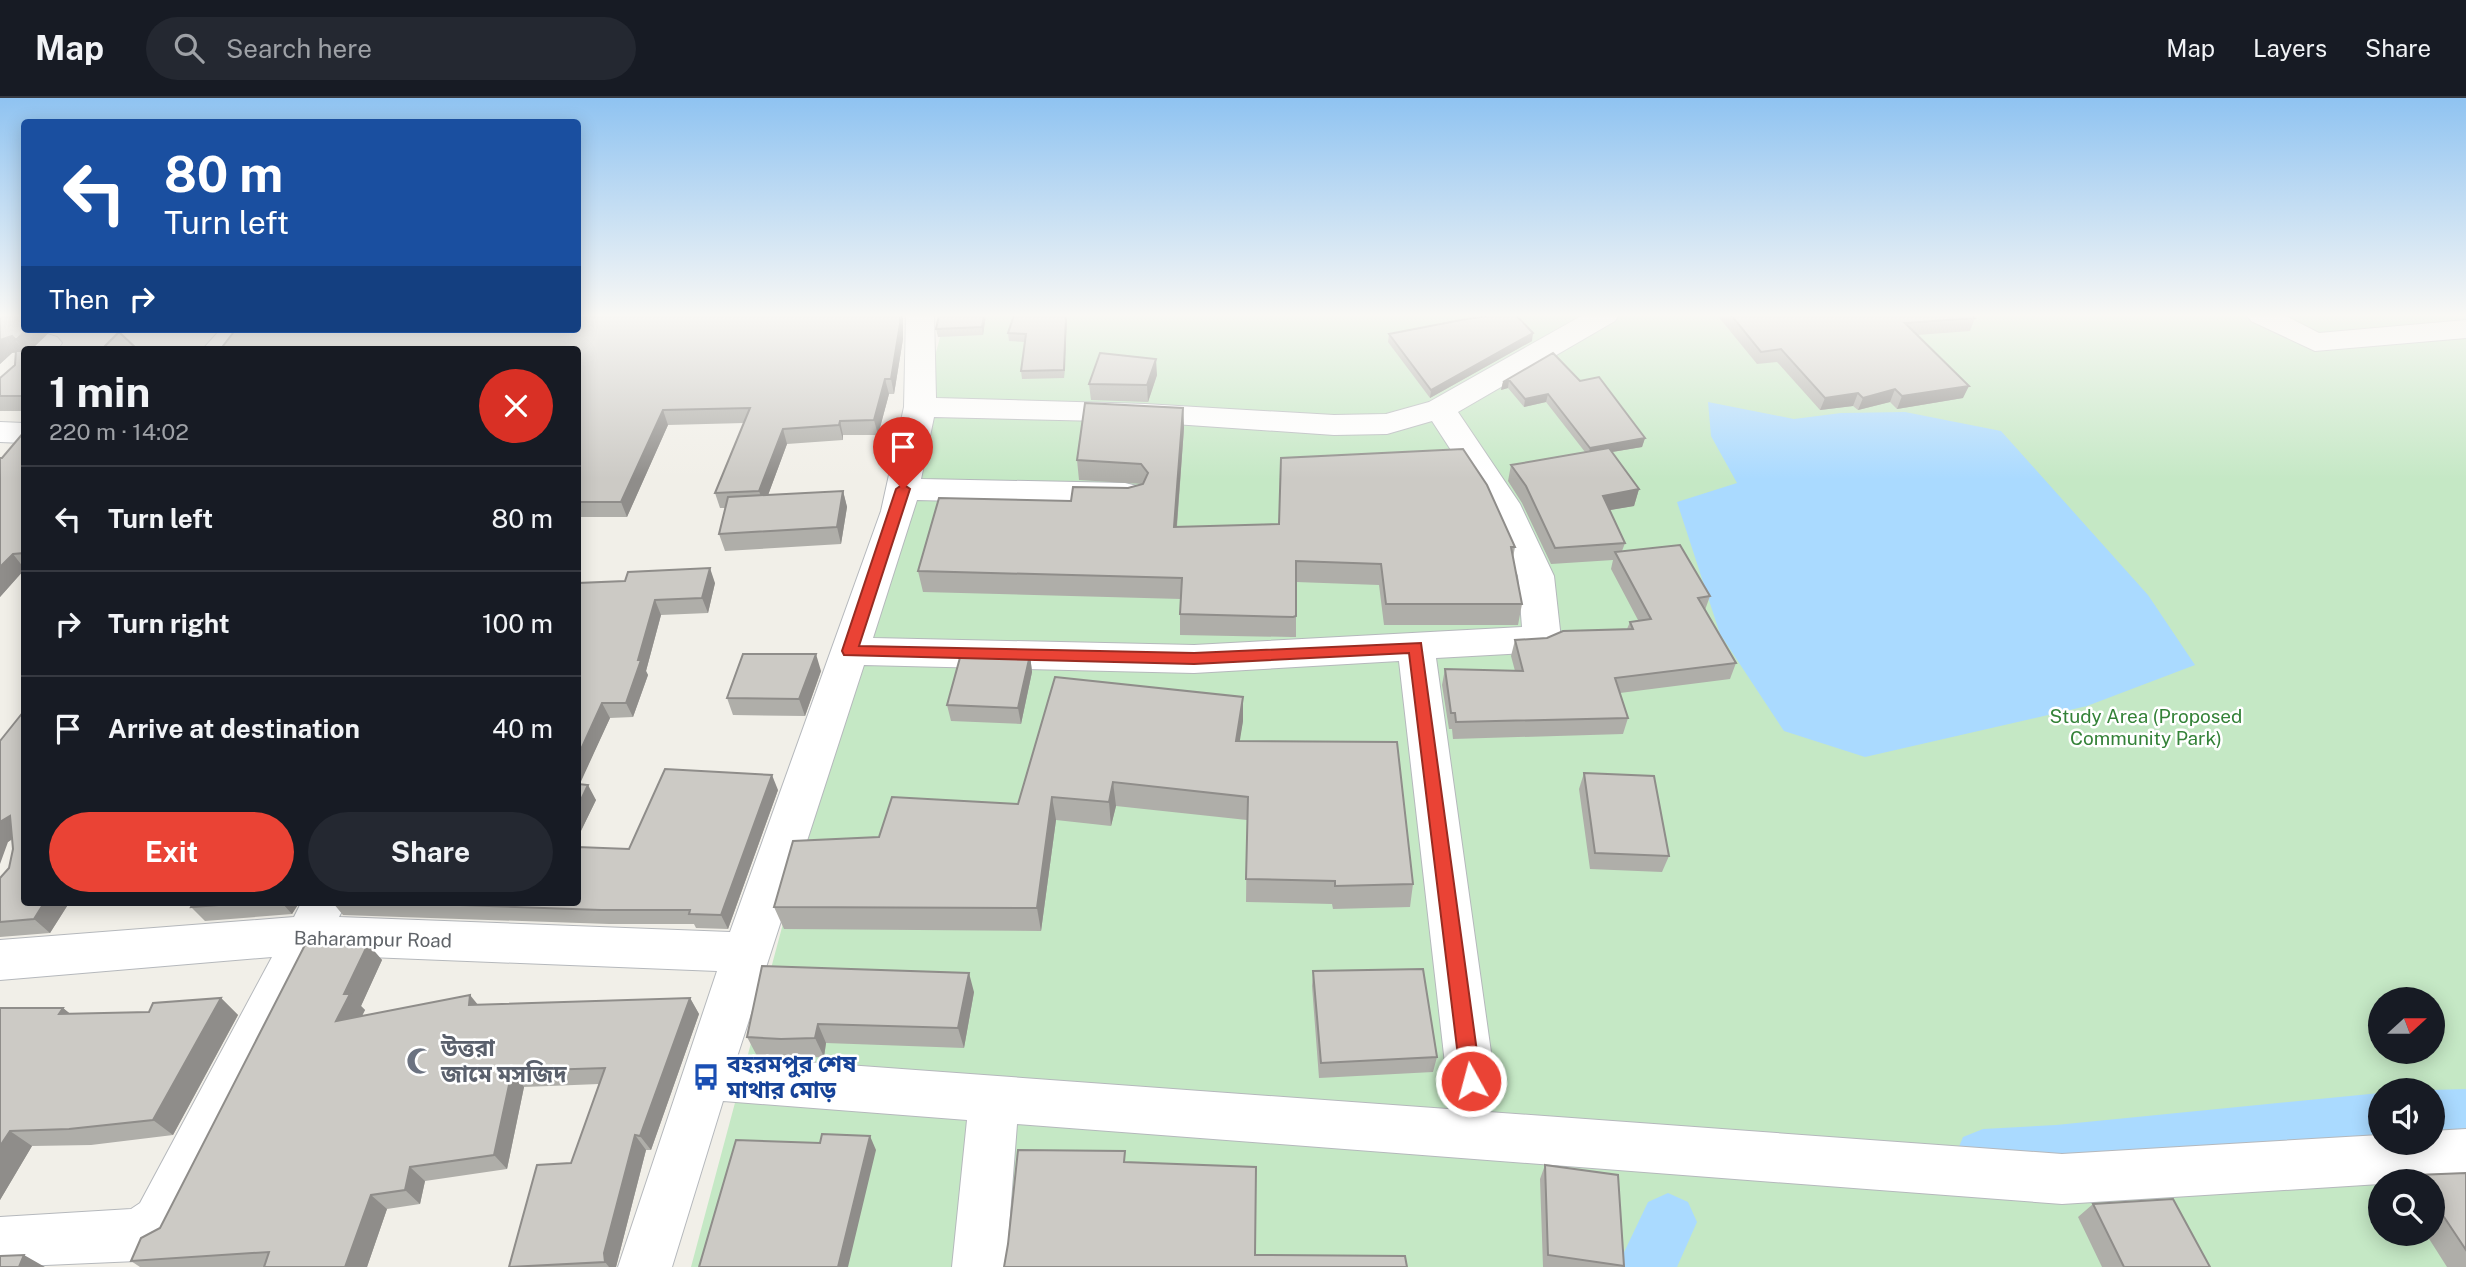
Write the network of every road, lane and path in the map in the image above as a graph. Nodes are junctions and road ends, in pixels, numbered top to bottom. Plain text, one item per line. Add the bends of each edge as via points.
1 (920, 370) edge
2 (1509, 370) edge
3 (920, 407) junction
4 (1440, 409) junction
5 (0, 432) edge
6 (21, 435) edge
7 (21, 439) edge
8 (0, 464) edge
9 (903, 489) junction
10 (1130, 495) edge
11 (1416, 647) junction
12 (850, 651) junction
13 (315, 919) edge
14 (746, 952) junction
15 (0, 960) edge
16 (706, 1077) junction
17 (1471, 1081) dead end
18 (994, 1098) junction
19 (2466, 1154) edge
20 (0, 1244) edge
21 (645, 1267) edge
22 (979, 1267) edge

1 - 3 street
2 - 4 street
3 - 4 street via 1145,413 1334,425 1387,424
3 - 9 street
4 - 11 street via 1503,504 1536,576 1542,639
5 - 6 street
7 - 8 street
9 - 10 street
9 - 12 street
11 - 12 street via 1194,659
11 - 17 street
12 - 14 street
13 - 14 street, Baharampur Road
13 - 15 street, Baharampur Road
13 - 20 street via 159,1222 137,1235
14 - 16 street
16 - 18 street
16 - 21 street
18 - 19 street via 2062,1179
18 - 22 street

